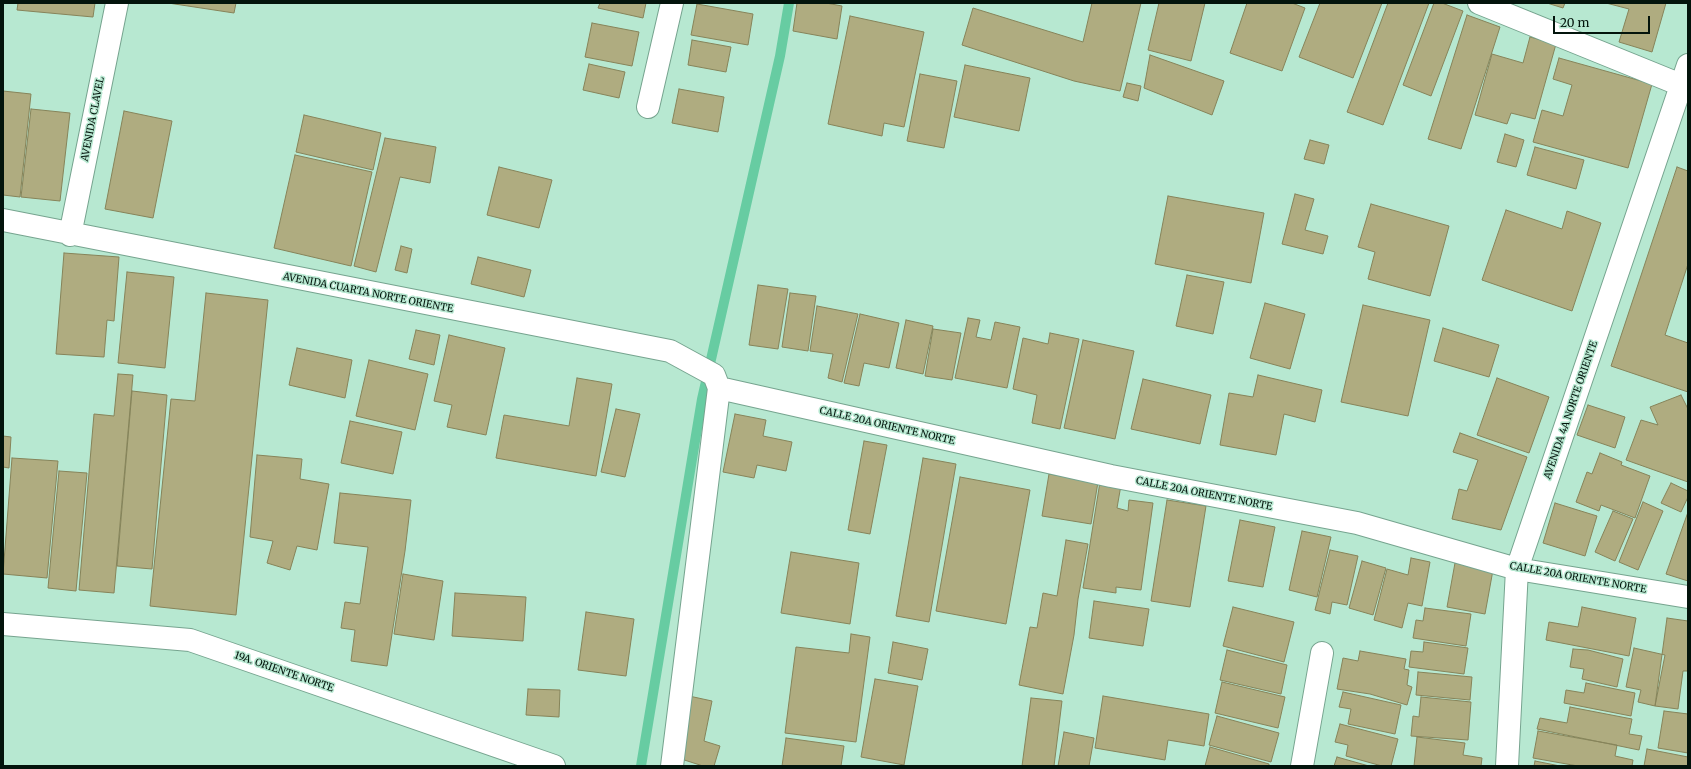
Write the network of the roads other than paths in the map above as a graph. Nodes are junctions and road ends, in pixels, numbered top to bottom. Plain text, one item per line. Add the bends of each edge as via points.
1 (117, 3) edge
2 (672, 3) edge
3 (1479, 3) edge
4 (1688, 64) edge
5 (1681, 85) junction
6 (648, 106) dead end
7 (3, 220) edge
8 (70, 235) junction
9 (716, 381) junction
10 (1517, 569) junction
11 (1688, 597) edge
12 (3, 624) edge
13 (1322, 653) dead end
14 (554, 766) edge
15 (672, 766) edge
16 (1302, 766) edge
17 (1508, 766) edge

1 - 8 street, AVENIDA CLAVEL
2 - 6 street
3 - 5 street
4 - 5 street, AVENIDA 4A NORTE ORIENTE
5 - 10 street, AVENIDA 4A NORTE ORIENTE
7 - 8 street, AVENIDA CUARTA NORTE ORIENTE
8 - 9 street, AVENIDA CUARTA NORTE ORIENTE via 670,351
9 - 10 street, CALLE 20A ORIENTE NORTE via 1111,476 1357,523
9 - 15 street
10 - 11 street, CALLE 20A ORIENTE NORTE
10 - 17 street, AVENIDA 4A NORTE ORIENTE
12 - 14 street, 19A. ORIENTE NORTE via 190,640
13 - 16 street

